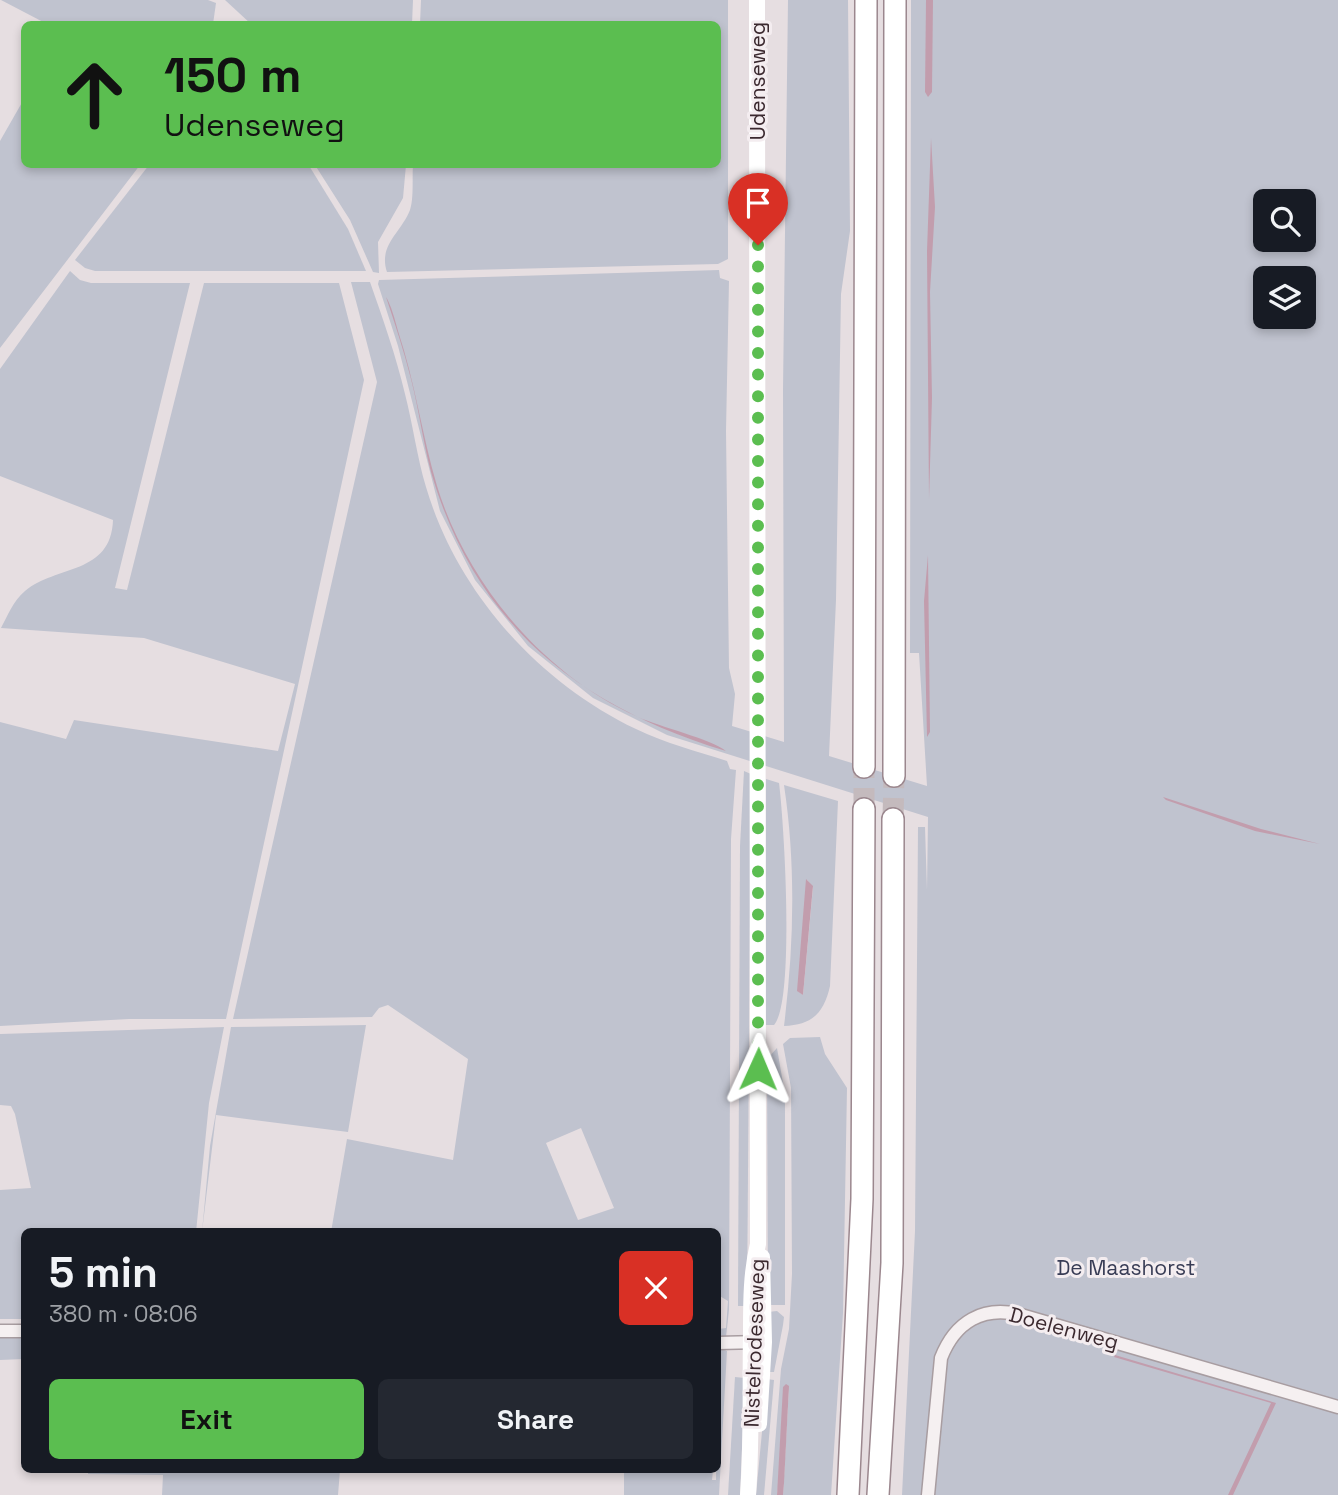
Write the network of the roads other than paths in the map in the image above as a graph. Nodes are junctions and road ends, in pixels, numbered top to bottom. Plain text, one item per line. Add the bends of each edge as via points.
1 (757, 0) edge
2 (866, 0) edge
3 (895, 0) edge
4 (758, 749) joint
5 (864, 767) tunnel mouth
6 (894, 776) tunnel mouth
7 (864, 809) tunnel mouth
8 (893, 818) tunnel mouth
9 (0, 1331) edge
10 (21, 1331) edge
11 (757, 1342) junction
12 (721, 1343) edge
13 (1338, 1407) edge
14 (748, 1495) edge
15 (848, 1495) edge
16 (878, 1495) edge
17 (928, 1495) edge

1 - 4 street, Udenseweg
2 - 5 highway
3 - 6 highway
4 - 11 street, Nistelrodeseweg via 758,1244 763,1262
7 - 15 highway via 862,1199
8 - 16 highway via 892,1263
9 - 10 street
11 - 12 street
11 - 14 street, Nistelrodeseweg via 759,1424 752,1442
13 - 17 street, Doelenweg via 1004,1310 988,1311 960,1327 941,1358

